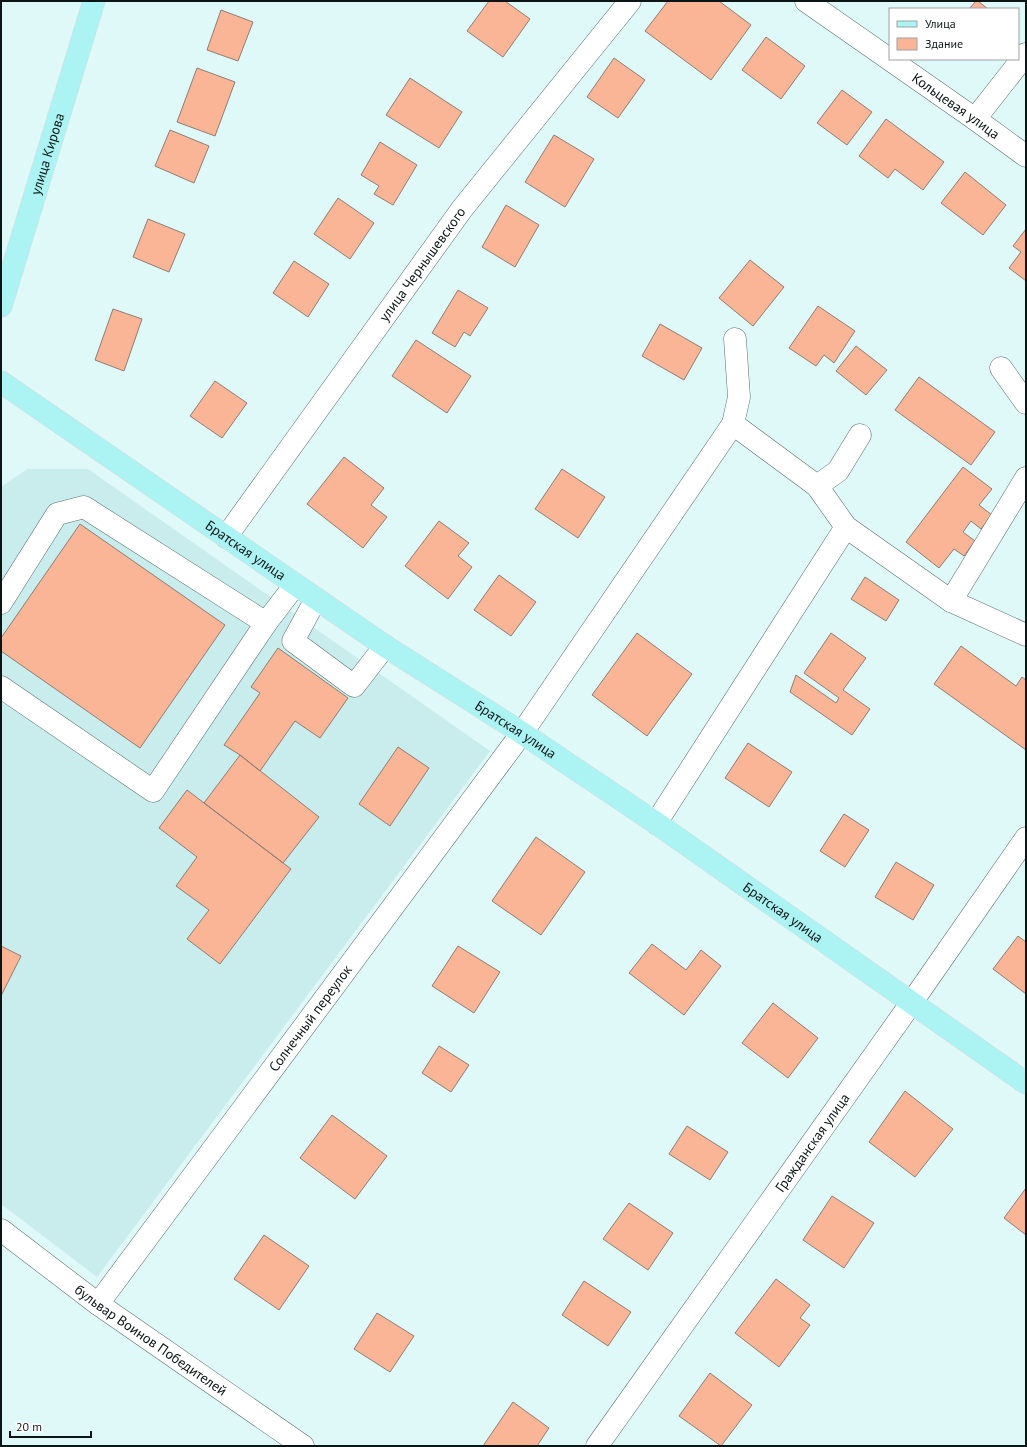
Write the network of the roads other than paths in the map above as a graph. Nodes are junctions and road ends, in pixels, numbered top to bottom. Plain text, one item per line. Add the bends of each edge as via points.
1 (94, 1) edge
2 (630, 1) edge
3 (806, 1) edge
4 (1026, 54) edge
5 (889, 58) edge
6 (891, 60) edge
7 (975, 118) junction
8 (1026, 156) edge
9 (1, 306) edge
10 (735, 338) dead end
11 (1001, 368) dead end
12 (1, 382) edge
13 (1026, 403) edge
14 (733, 424) junction
15 (860, 435) dead end
16 (1026, 478) edge
17 (817, 486) junction
18 (846, 527) junction
19 (226, 537) junction
20 (295, 585) junction
21 (316, 599) junction
22 (951, 601) junction
23 (1, 603) edge
24 (266, 623) junction
25 (1026, 636) edge
26 (386, 646) junction
27 (1, 686) edge
28 (522, 734) junction
29 (656, 823) junction
30 (1026, 838) edge
31 (912, 1002) junction
32 (1026, 1083) edge
33 (1, 1230) edge
34 (98, 1304) junction
35 (304, 1446) edge
36 (597, 1446) edge

1 - 9 main road, улица Кирова
2 - 19 street, улица Чернышевского via 462,208
3 - 5 street, Кольцевая улица
4 - 7 street
6 - 7 street, Кольцевая улица
7 - 8 street, Кольцевая улица
10 - 14 street via 739,397
11 - 13 street
12 - 19 main road, Братская улица
14 - 17 street
14 - 28 street, Солнечный переулок
15 - 17 street via 838,471
16 - 22 street
17 - 18 street
18 - 22 street
18 - 29 street
19 - 20 main road, Братская улица
20 - 21 main road, Братская улица
20 - 24 street
21 - 26 main road, Братская улица
21 - 26 street via 293,641 354,686
22 - 25 street
23 - 24 street via 56,514 84,507
24 - 27 street via 153,791
26 - 28 main road, Братская улица
28 - 29 main road, Братская улица
28 - 34 street, Солнечный переулок
29 - 31 main road, Братская улица
30 - 31 street, Гражданская улица
31 - 32 main road, Братская улица
31 - 36 street, Гражданская улица
33 - 34 street, бульвар Воинов Победителей
34 - 35 street, бульвар Воинов Победителей

